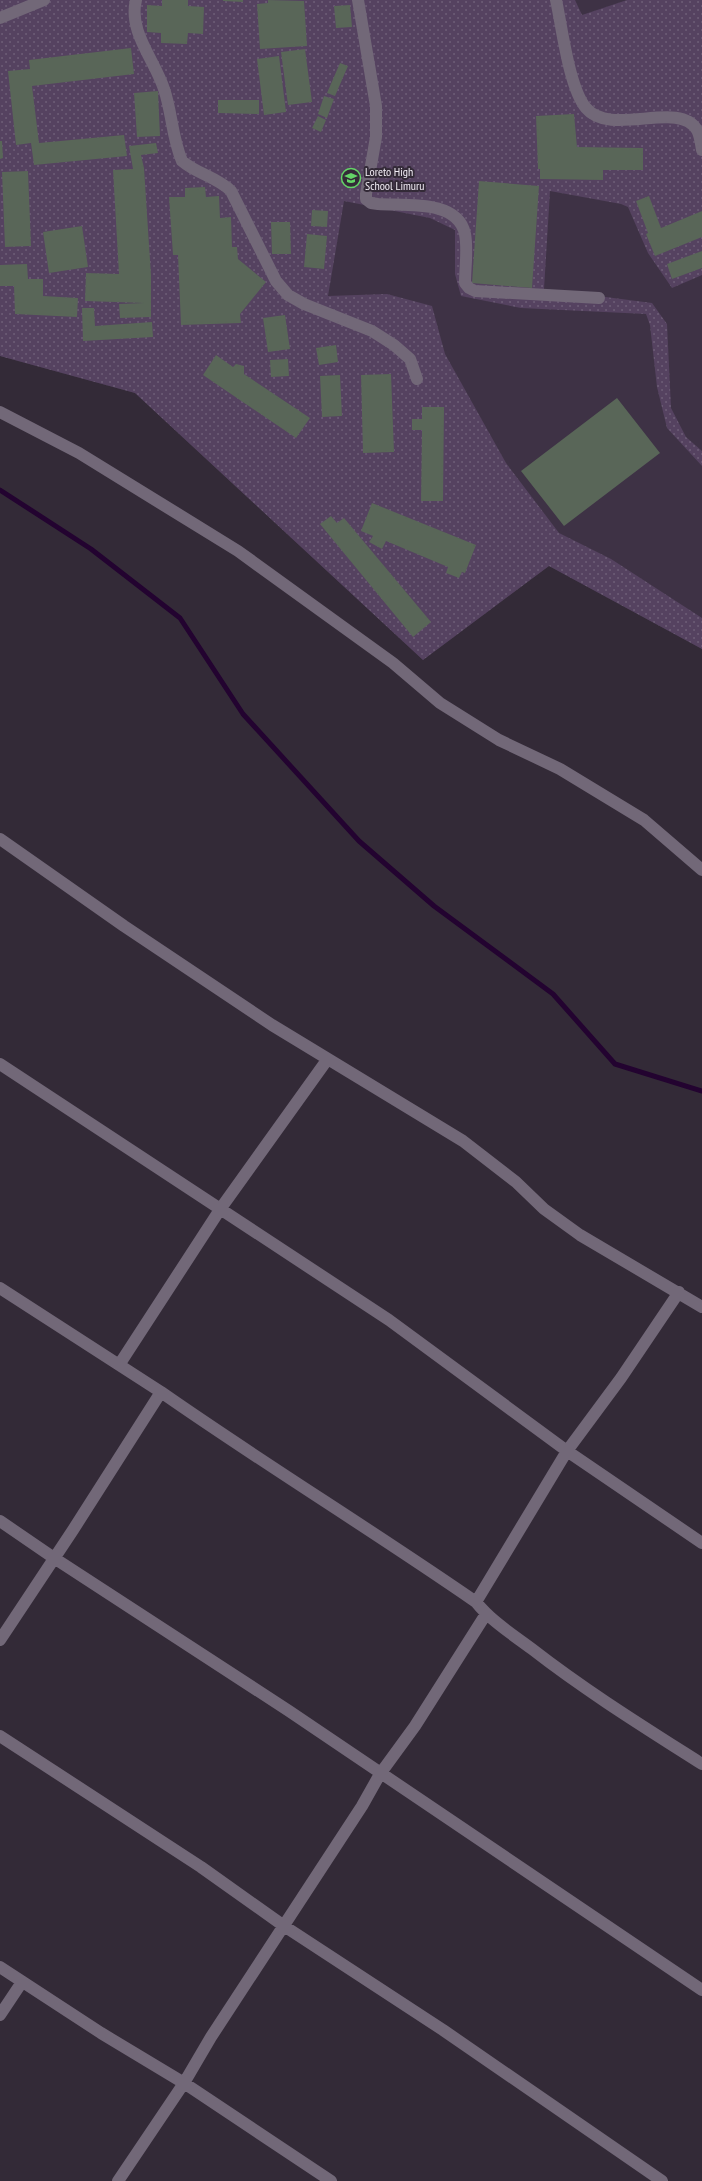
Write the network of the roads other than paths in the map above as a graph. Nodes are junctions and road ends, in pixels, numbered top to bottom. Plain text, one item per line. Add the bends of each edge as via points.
1 (44, 0) edge
2 (136, 0) edge
3 (358, 0) edge
4 (556, 0) edge
5 (0, 18) edge
6 (702, 150) edge
7 (599, 298) dead end
8 (417, 379) dead end
9 (0, 412) edge
10 (0, 839) edge
11 (702, 870) edge
12 (327, 1060) junction
13 (0, 1064) edge
14 (221, 1208) junction
15 (0, 1288) edge
16 (679, 1292) junction
17 (702, 1306) edge
18 (119, 1364) junction
19 (161, 1392) junction
20 (567, 1451) junction
21 (0, 1521) edge
22 (702, 1543) edge
23 (54, 1558) junction
24 (476, 1602) junction
25 (486, 1614) junction
26 (0, 1640) edge
27 (0, 1736) edge
28 (702, 1764) edge
29 (380, 1774) junction
30 (284, 1926) junction
31 (0, 1967) edge
32 (22, 1982) junction
33 (702, 1990) edge
34 (0, 2015) edge
35 (184, 2083) junction
36 (118, 2181) edge
37 (331, 2181) edge
38 (662, 2181) edge

1 - 5 street
2 - 8 street via 137,30 164,88 182,160 188,166 221,182 231,191 276,281 288,295 372,331 394,345 410,359
3 - 7 street via 376,106 376,136 366,199 378,204 436,208 456,217 465,235 465,283 475,291
4 - 6 street via 576,91 586,108 598,117 618,120 685,120 697,130
9 - 11 street via 79,453 238,551 393,663 440,703 499,740 560,769 644,820
10 - 12 street via 124,926
12 - 14 street
12 - 16 street via 463,1141 516,1182 544,1210 580,1235
13 - 14 street
14 - 18 street
14 - 20 street via 389,1320
15 - 18 street
16 - 17 street
16 - 20 street
18 - 19 street
19 - 23 street
19 - 24 street
20 - 22 street
20 - 24 street
21 - 23 street
23 - 26 street
23 - 29 street
24 - 25 street
25 - 28 street via 547,1661 619,1711
25 - 29 street via 415,1726
27 - 30 street via 200,1867
29 - 30 street
29 - 33 street
30 - 35 street
30 - 38 street via 443,2030
31 - 32 street
32 - 34 street
32 - 35 street
35 - 36 street
35 - 37 street

